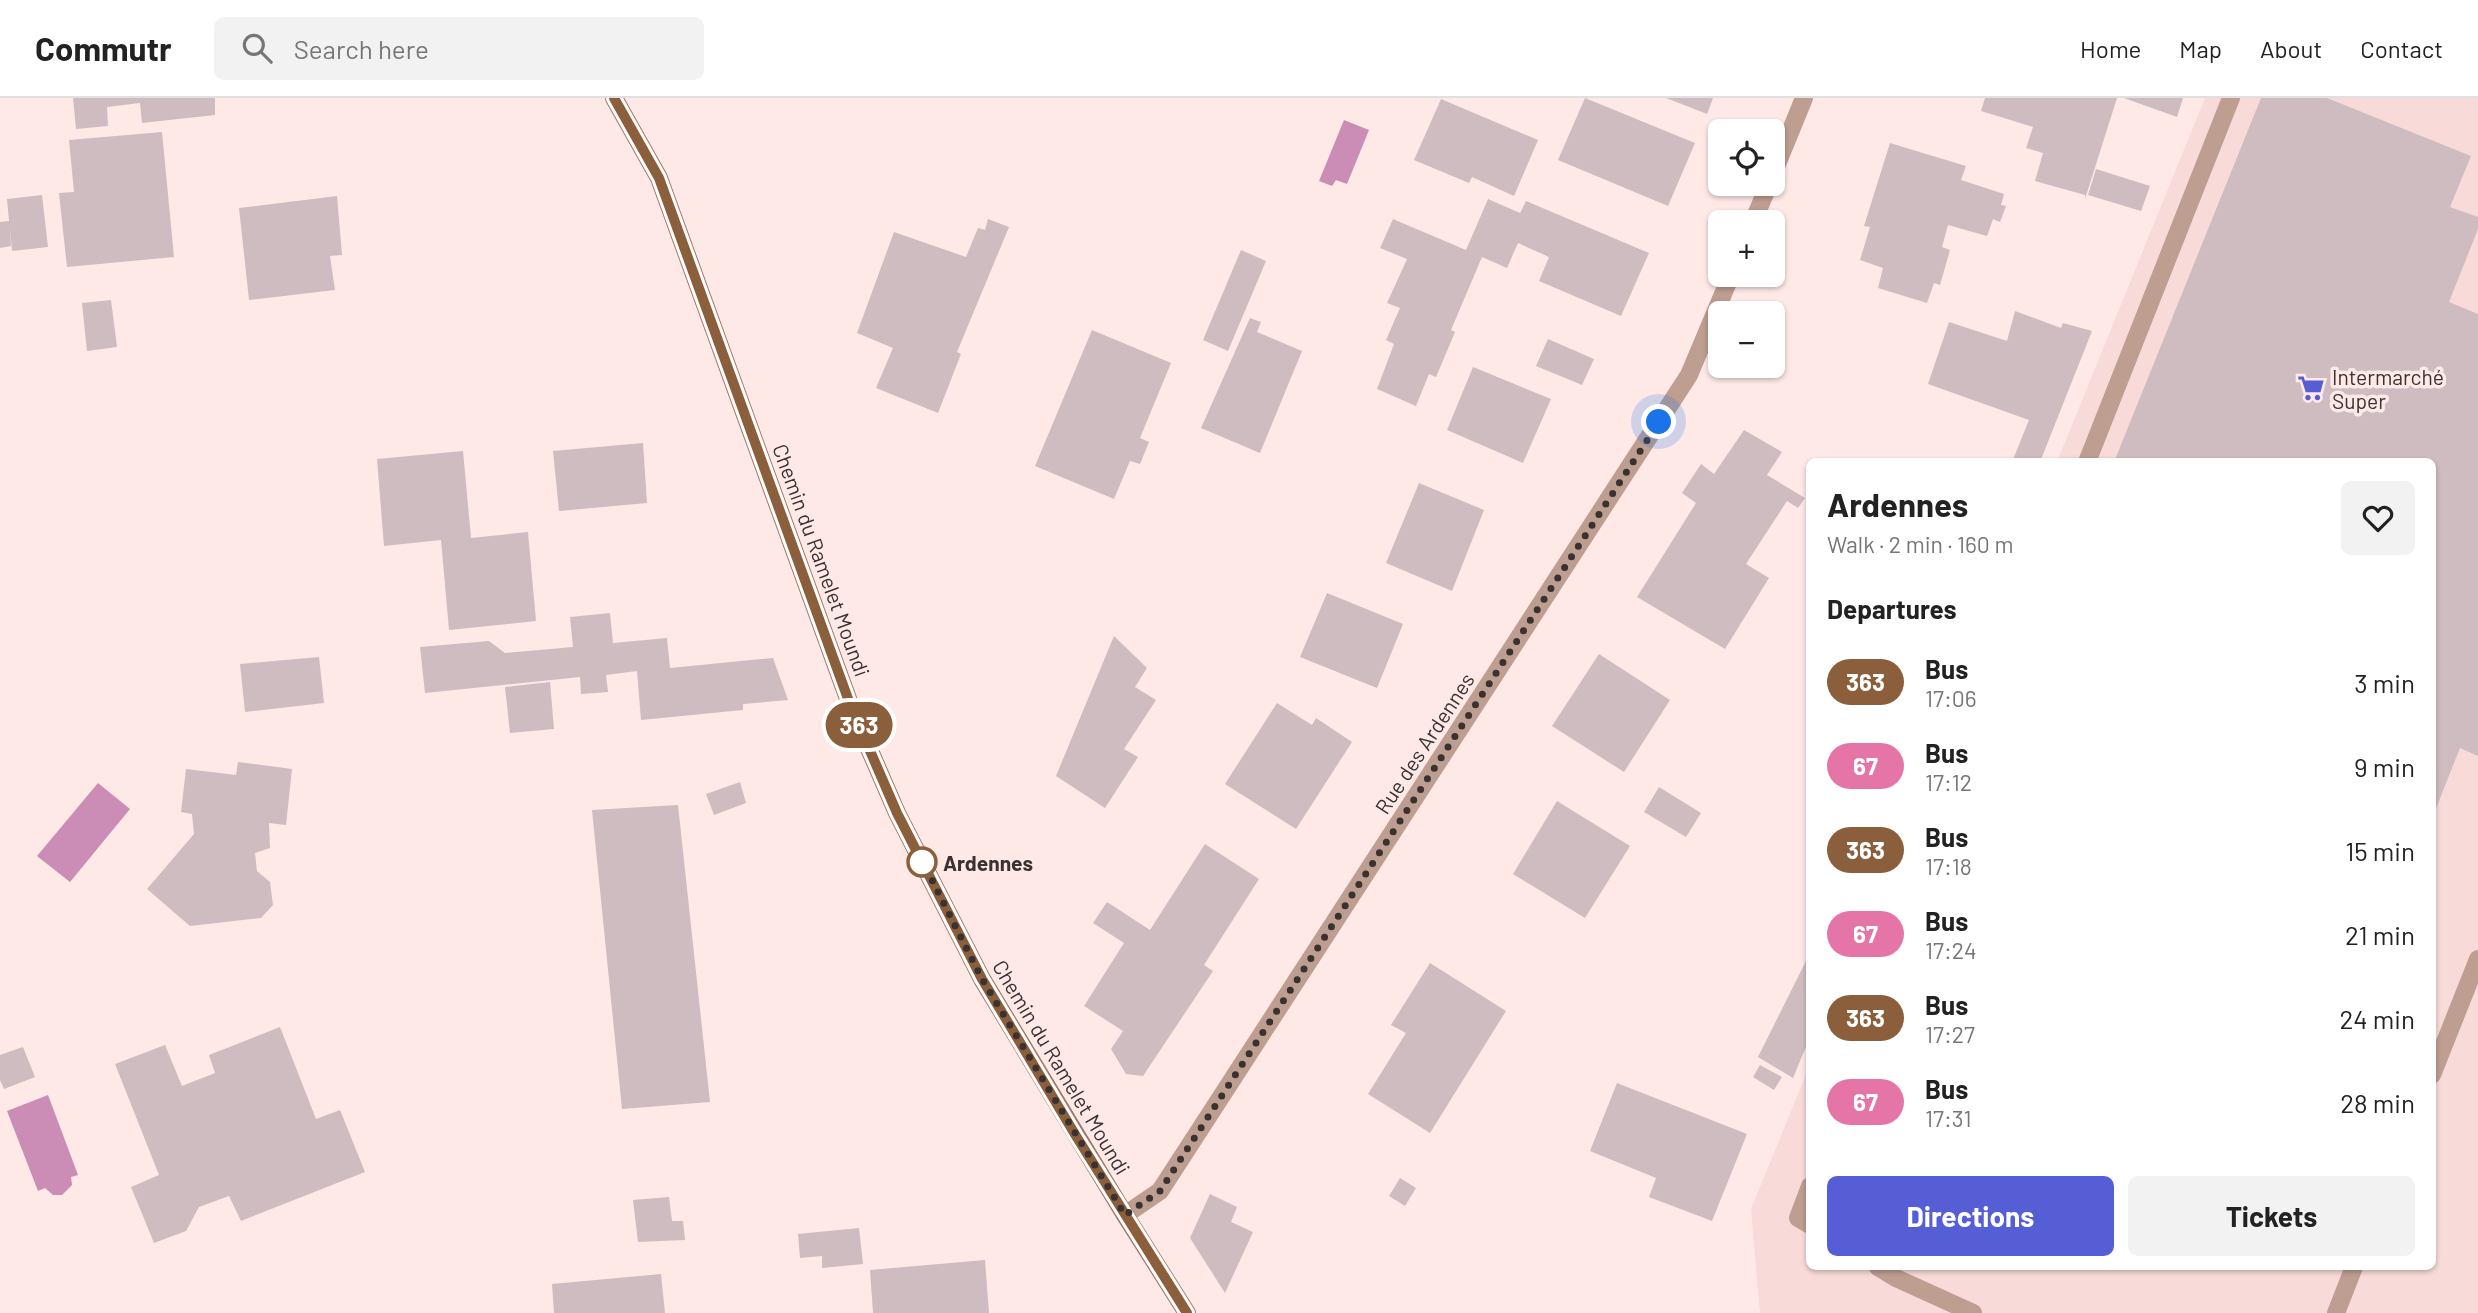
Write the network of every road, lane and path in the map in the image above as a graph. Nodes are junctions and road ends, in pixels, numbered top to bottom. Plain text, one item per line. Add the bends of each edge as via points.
1 (614, 98) edge
2 (1804, 98) edge
3 (2231, 98) edge
4 (1785, 145) edge
5 (1726, 287) edge
6 (2089, 458) edge
7 (2478, 959) edge
8 (2436, 1065) edge
9 (1806, 1197) edge
10 (1125, 1215) junction
11 (1806, 1223) edge
12 (1883, 1270) edge
13 (2353, 1270) edge
14 (1187, 1313) edge
15 (1973, 1313) edge
16 (2336, 1313) edge

1 - 10 main road, Chemin du Ramelet Moundi via 659,178 851,707 897,813 982,979
2 - 4 street
3 - 6 street
5 - 10 street, Rue des Ardennes via 1689,375 1160,1191
7 - 8 street
9 - 11 street via 1798,1218
10 - 14 main road, Chemin du Ramelet Moundi
12 - 15 street
13 - 16 street

